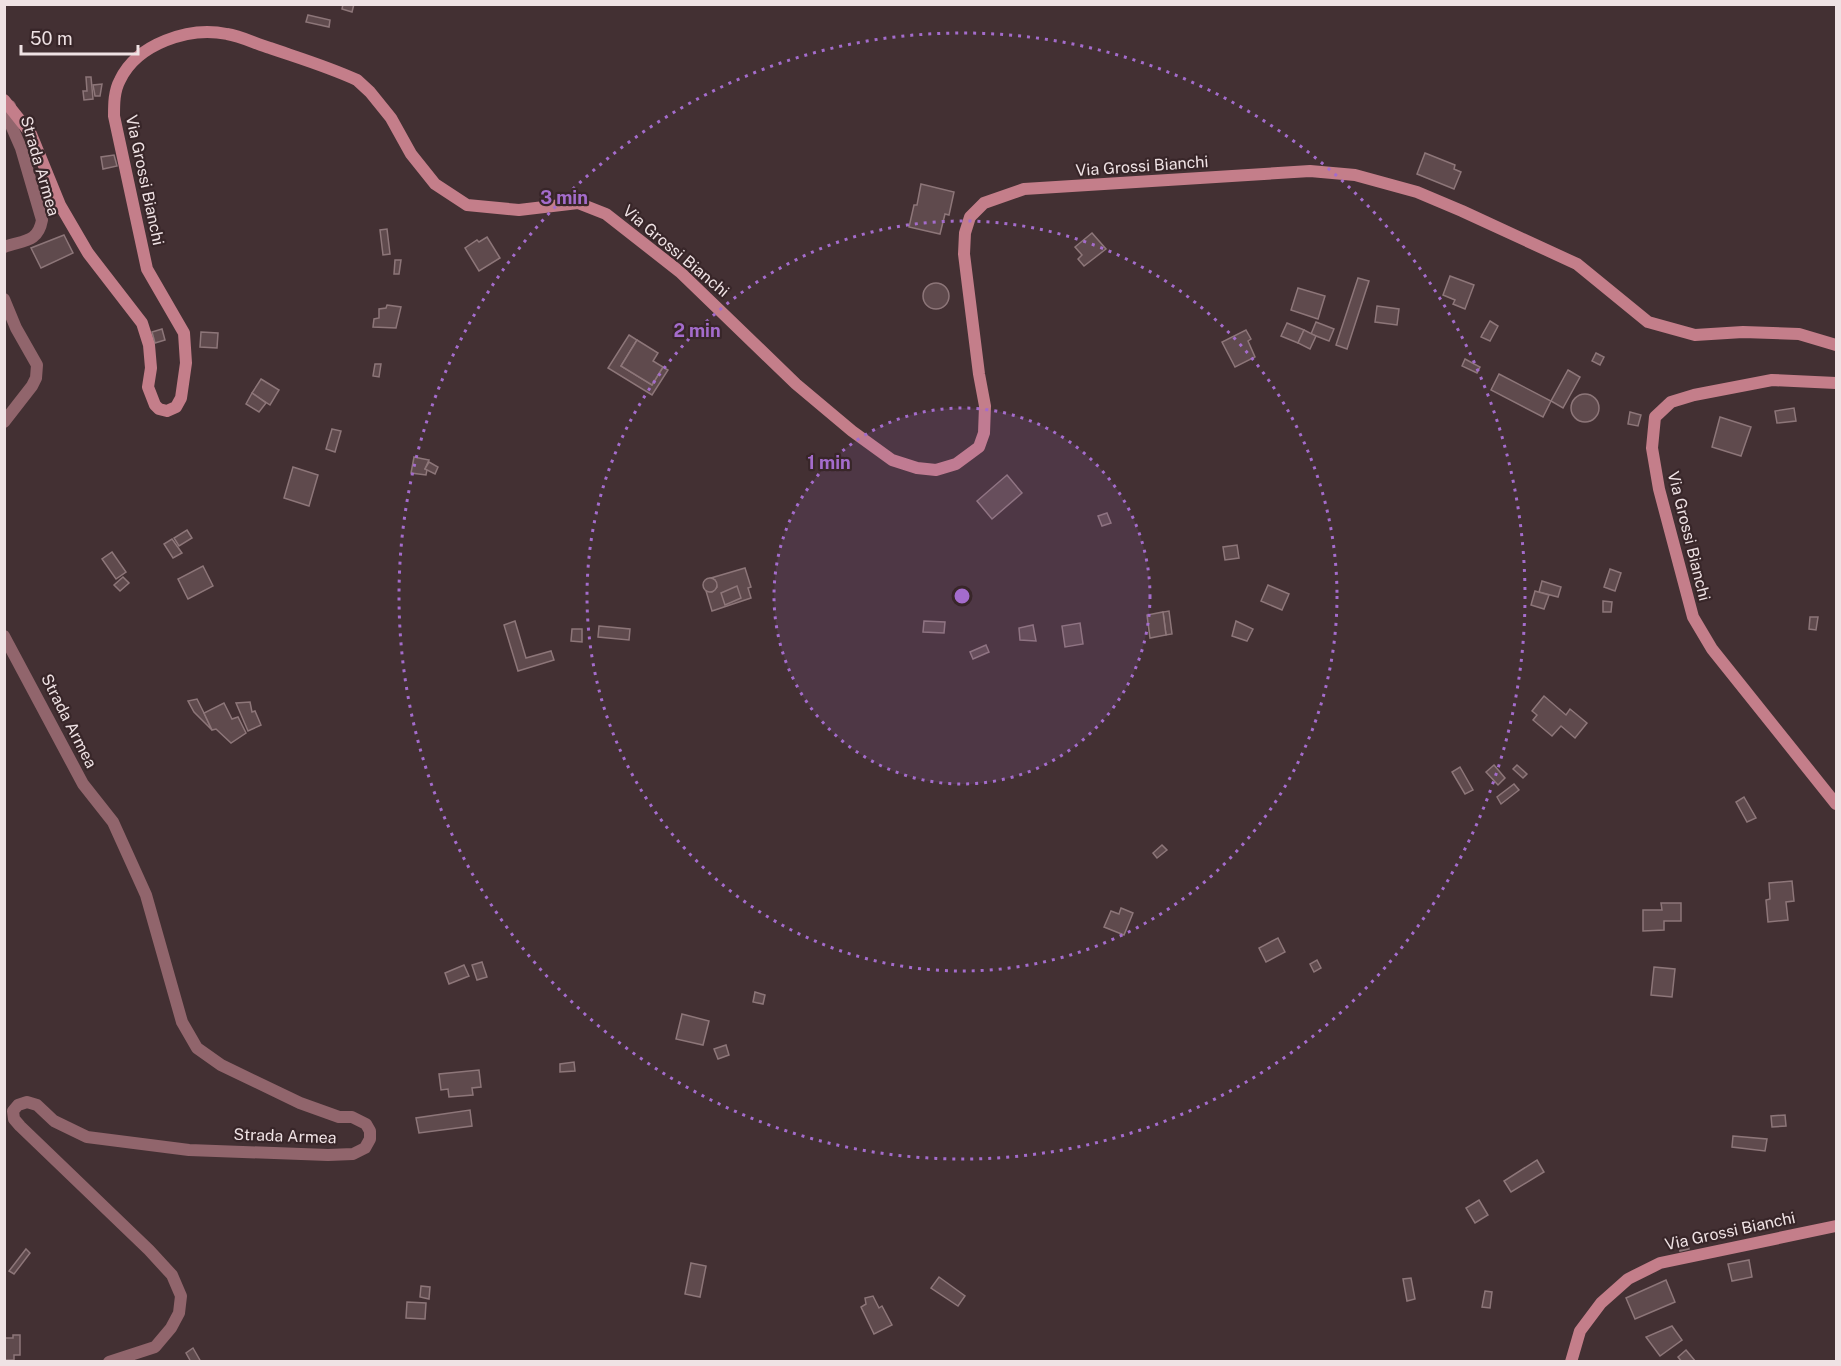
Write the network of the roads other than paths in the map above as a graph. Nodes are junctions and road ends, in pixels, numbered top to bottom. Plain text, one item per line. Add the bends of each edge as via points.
1 (7, 103) edge
2 (4, 247) edge
3 (4, 299) edge
4 (1836, 345) edge
5 (1836, 383) edge
6 (4, 422) edge
7 (4, 636) edge
8 (1836, 804) edge
9 (1836, 1226) edge
10 (109, 1362) edge
11 (1571, 1362) edge

1 - 2 street, Strada Armea via 7,117 21,148 42,219 40,231 32,238
1 - 4 main road, Via Grossi Bianchi via 31,134 60,205 87,253 142,323 149,345 148,387 155,405 167,411 176,407 181,398 186,363 184,333 147,269 114,116 115,97 119,81 139,57 161,42 196,32 226,34 357,80 391,118 411,154 435,184 466,205 519,210 578,203 606,214 680,273 796,384 852,431 892,460 917,468 936,470 956,464 979,447 986,406 964,254 965,233 970,217 984,203 1024,189 1310,171 1355,175 1426,196 1577,264 1648,322 1695,335 1799,334
3 - 6 street via 37,365 32,386
5 - 8 main road, Via Grossi Bianchi via 1772,380 1671,402 1655,417 1652,448 1693,617 1712,649
7 - 10 street, Strada Armea via 83,784 113,822 146,895 183,1022 197,1048 221,1065 280,1094 339,1117 352,1118 366,1124 370,1131 364,1148 353,1154 189,1150 87,1137 54,1121 37,1105 18,1105 13,1110 14,1119 149,1250 172,1275 181,1296 179,1313 154,1347
9 - 11 main road, Via Grossi Bianchi via 1660,1263 1628,1279 1601,1303 1580,1331

